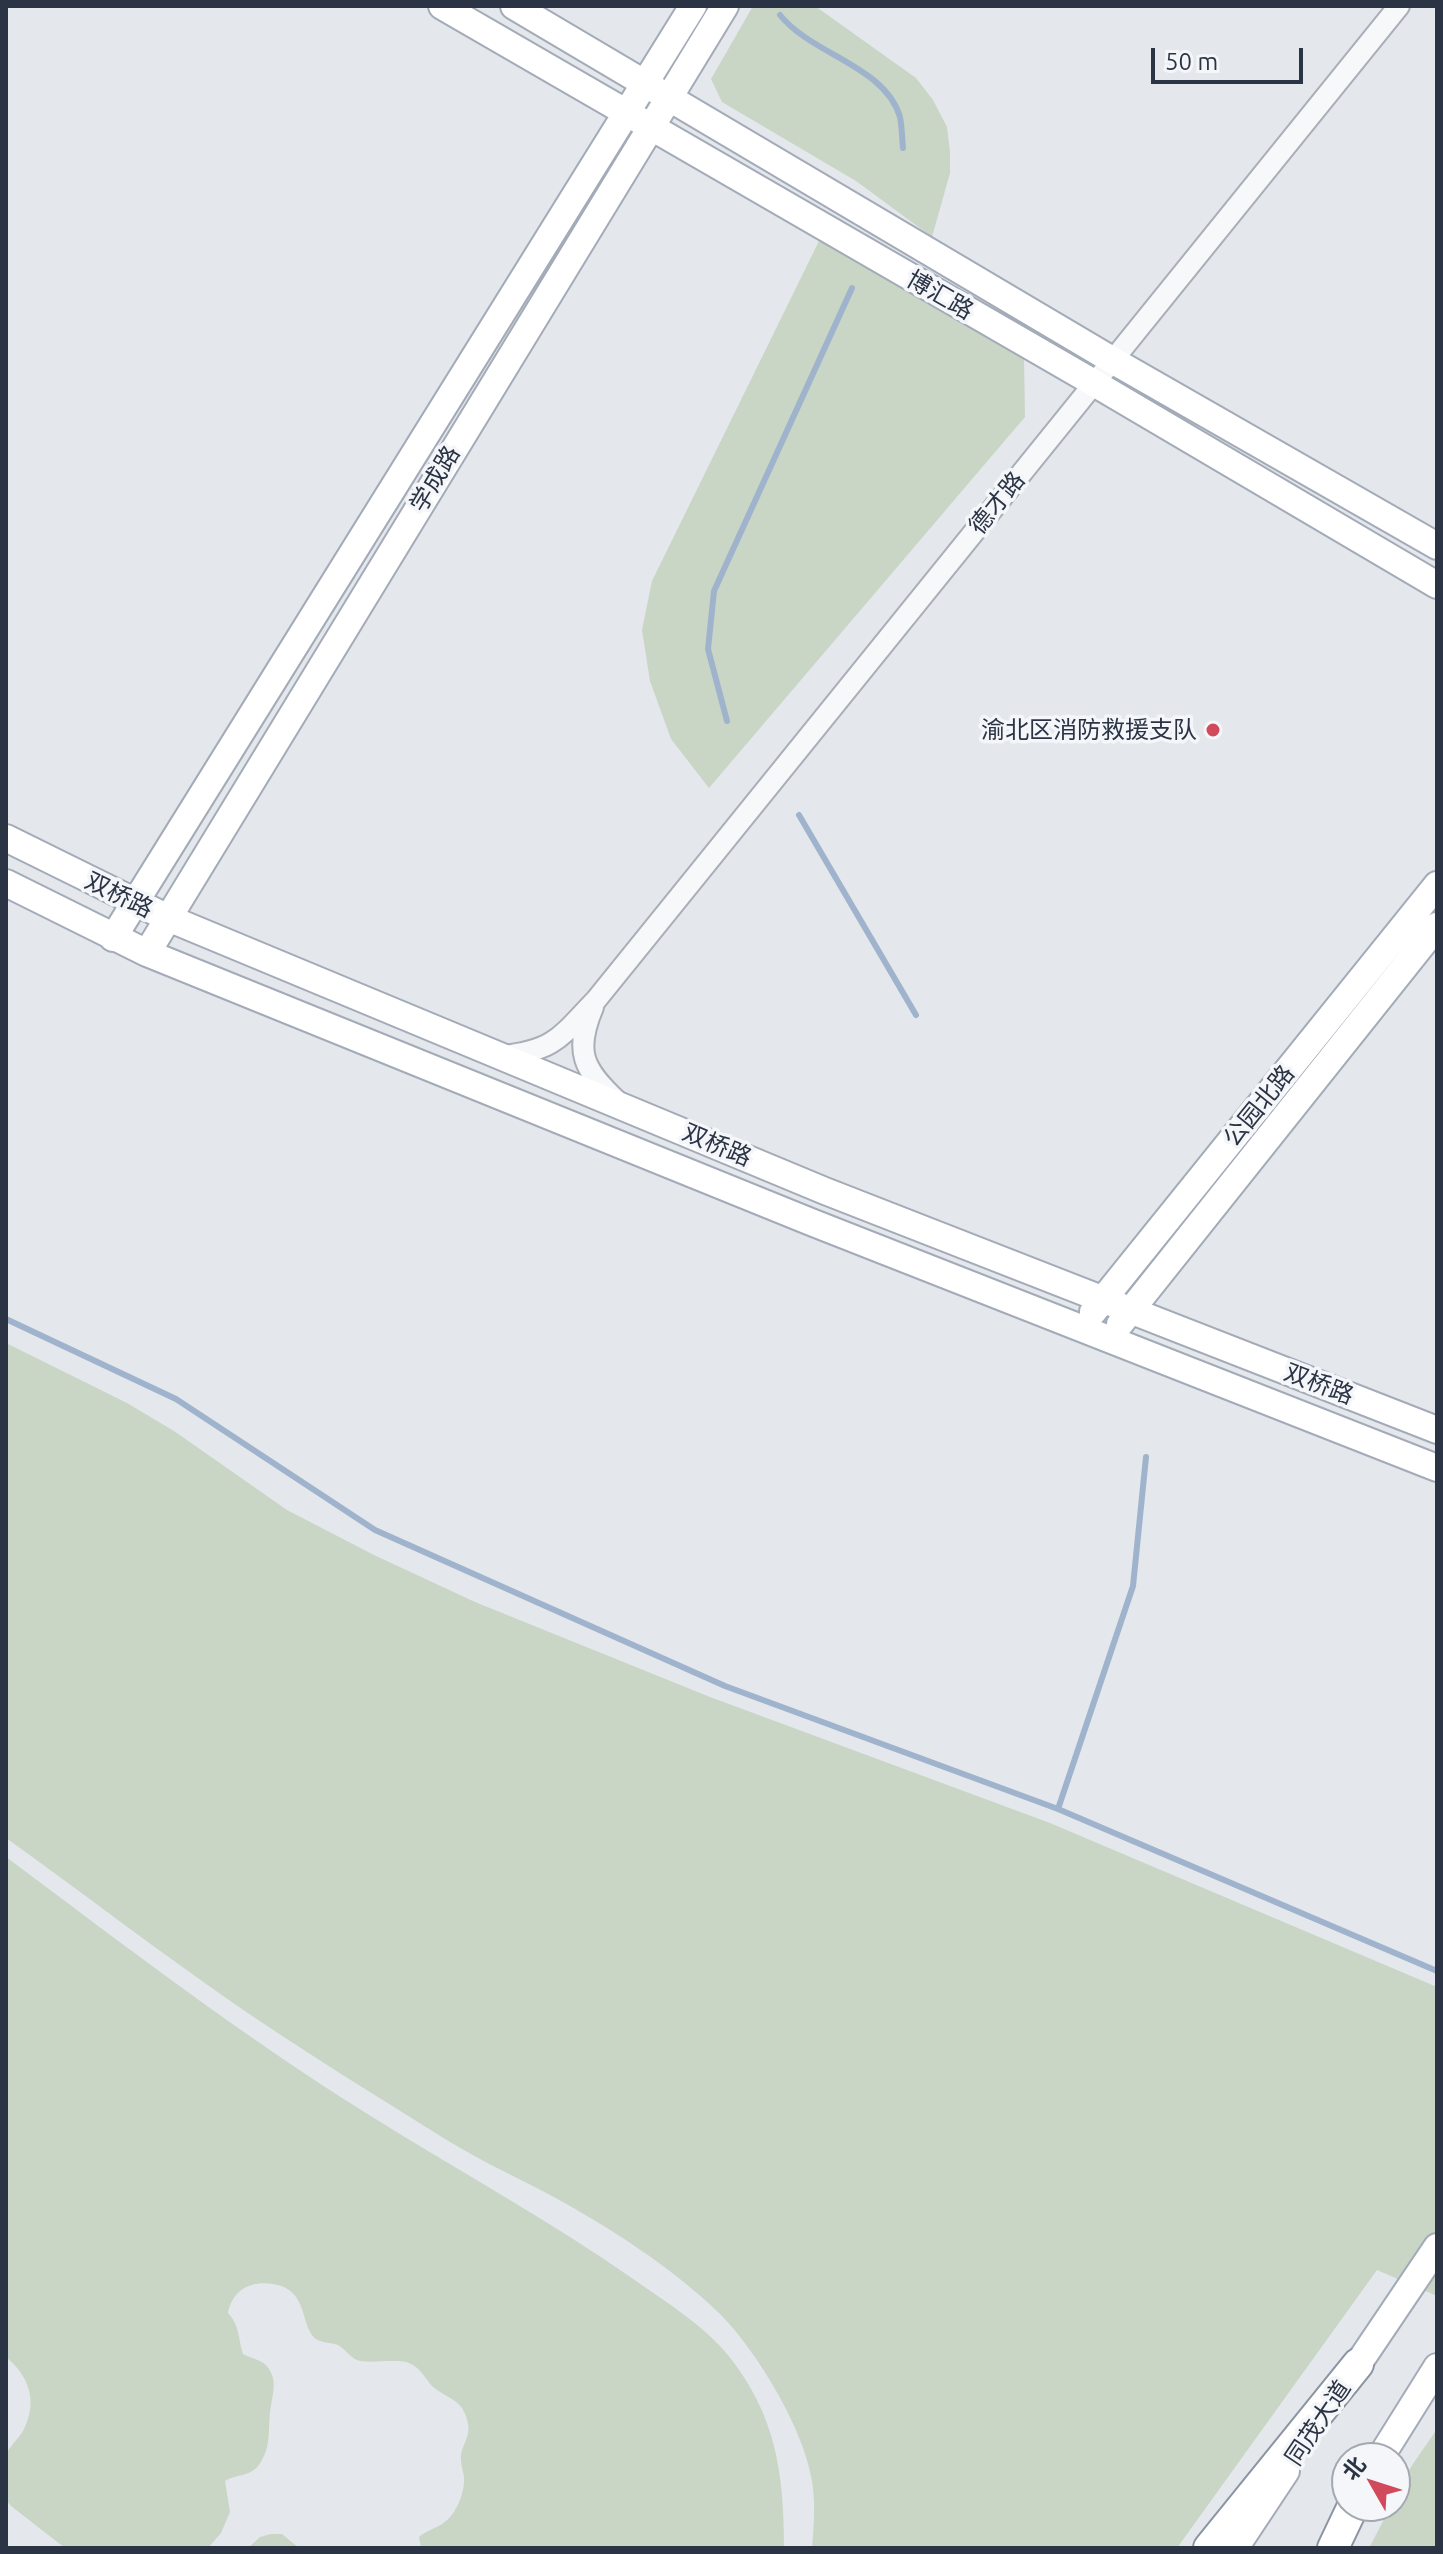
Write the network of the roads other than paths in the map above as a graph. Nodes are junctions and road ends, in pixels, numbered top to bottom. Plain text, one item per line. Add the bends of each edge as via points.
1 (442, 6) edge
2 (514, 6) edge
3 (693, 6) edge
4 (725, 6) edge
5 (1399, 6) edge
6 (645, 83) junction
7 (669, 96) junction
8 (626, 114) junction
9 (650, 128) junction
10 (1112, 360) junction
11 (1094, 383) junction
12 (1437, 546) edge
13 (1437, 585) edge
14 (6, 838) edge
15 (6, 883) edge
16 (1437, 885) edge
17 (135, 903) junction
18 (168, 918) junction
19 (1437, 926) edge
20 (113, 938) junction
21 (147, 953) junction
22 (596, 1000) junction
23 (503, 1056) junction
24 (620, 1104) junction
25 (1103, 1299) junction
26 (1131, 1310) junction
27 (1080, 1328) junction
28 (1109, 1338) junction
29 (1437, 1430) edge
30 (1437, 1468) edge
31 (1437, 2247) edge
32 (1358, 2364) junction
33 (1437, 2367) edge
34 (1390, 2442) edge
35 (1340, 2522) edge
36 (1344, 2522) edge
37 (1209, 2548) edge
38 (1235, 2548) edge
39 (1323, 2548) edge
40 (1333, 2548) edge

1 - 8 main road, 博汇路
2 - 6 main road, 博汇路
3 - 6 main road, 学成路
4 - 7 main road, 学成路
5 - 10 street, 德才路
6 - 7 main road, 博汇路
6 - 8 main road, 学成路
7 - 9 main road, 学成路
7 - 10 main road, 博汇路
8 - 9 main road, 博汇路
8 - 17 main road, 学成路
9 - 11 main road, 博汇路
9 - 18 main road, 学成路
10 - 11 street, 德才路
10 - 12 main road, 博汇路
11 - 13 main road, 博汇路
11 - 22 street, 德才路
14 - 17 main road, 双桥路
15 - 20 main road, 双桥路
16 - 25 main road, 公园北路
17 - 18 main road, 双桥路
17 - 20 main road, 学成路
18 - 21 main road, 学成路
18 - 23 main road, 双桥路
19 - 26 main road, 公园北路
20 - 21 main road, 双桥路
21 - 27 main road, 双桥路
22 - 23 street, 德才路 via 546,1047
22 - 24 street, 德才路 via 585,1027 584,1058 597,1083
23 - 24 main road, 双桥路
24 - 25 main road, 双桥路
25 - 26 main road, 双桥路
25 - 27 main road, 公园北路
26 - 28 main road, 公园北路
26 - 29 main road, 双桥路
27 - 28 main road, 双桥路
28 - 30 main road, 双桥路
31 - 32 main road, 同茂大道
32 - 37 highway
32 - 38 main road, 同茂大道
33 - 34 main road
35 - 39 main road
36 - 40 highway

